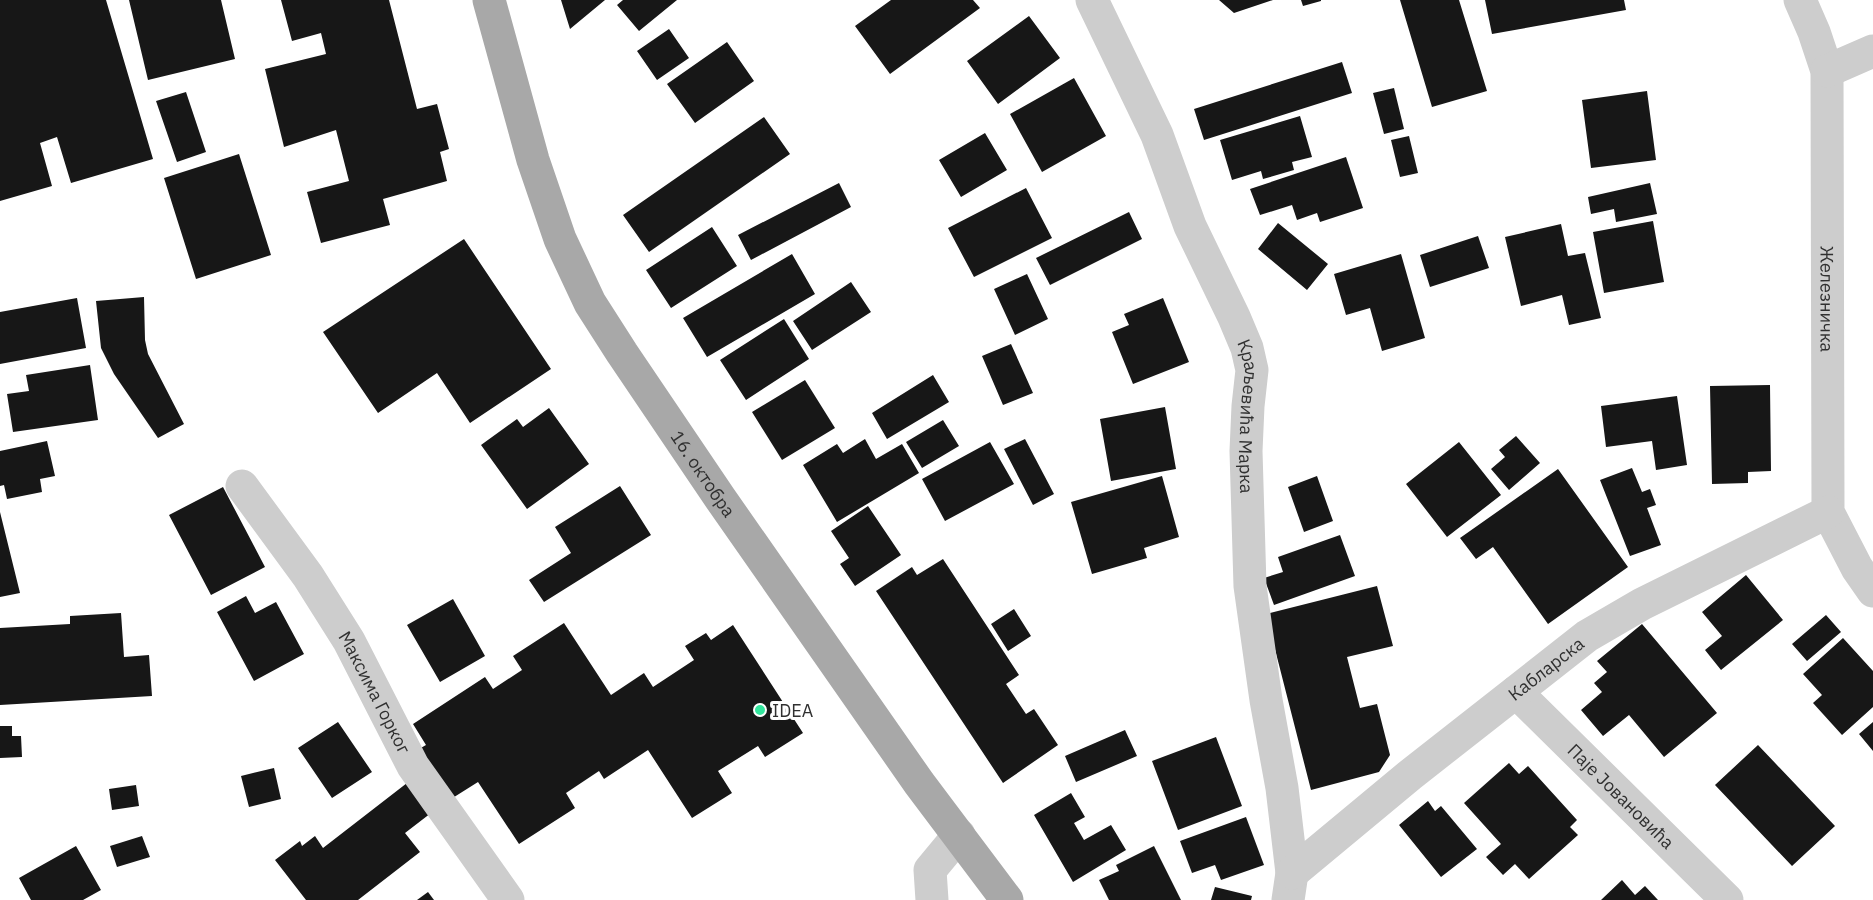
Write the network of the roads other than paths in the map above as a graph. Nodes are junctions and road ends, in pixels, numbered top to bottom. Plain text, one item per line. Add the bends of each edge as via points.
1 (489, 0) edge
2 (1092, 0) edge
3 (1800, 0) edge
4 (1873, 51) edge
5 (1827, 71) junction
6 (242, 486) dead end
7 (1828, 512) junction
8 (1873, 591) edge
9 (1516, 692) junction
10 (959, 836) junction
11 (1290, 887) edge
12 (508, 900) edge
13 (932, 900) edge
14 (1007, 900) edge
15 (1727, 900) edge

1 - 10 main road, 16. октобра via 533,159 560,239 590,303 720,498
2 - 11 street, Краљевића Марка via 1157,135 1190,226 1247,348 1252,370 1246,451 1250,586 1282,788
3 - 5 street, Железничка
4 - 5 street
5 - 7 street, Железничка
6 - 12 street, Максима Горког via 308,576 349,641 413,766
7 - 8 street, Железничка
7 - 9 street, Кабларска via 1632,609 1587,636
9 - 11 street, Кабларска via 1410,775
9 - 15 street, Паје Јовановића
10 - 13 street via 930,870
10 - 14 main road, 16. октобра

